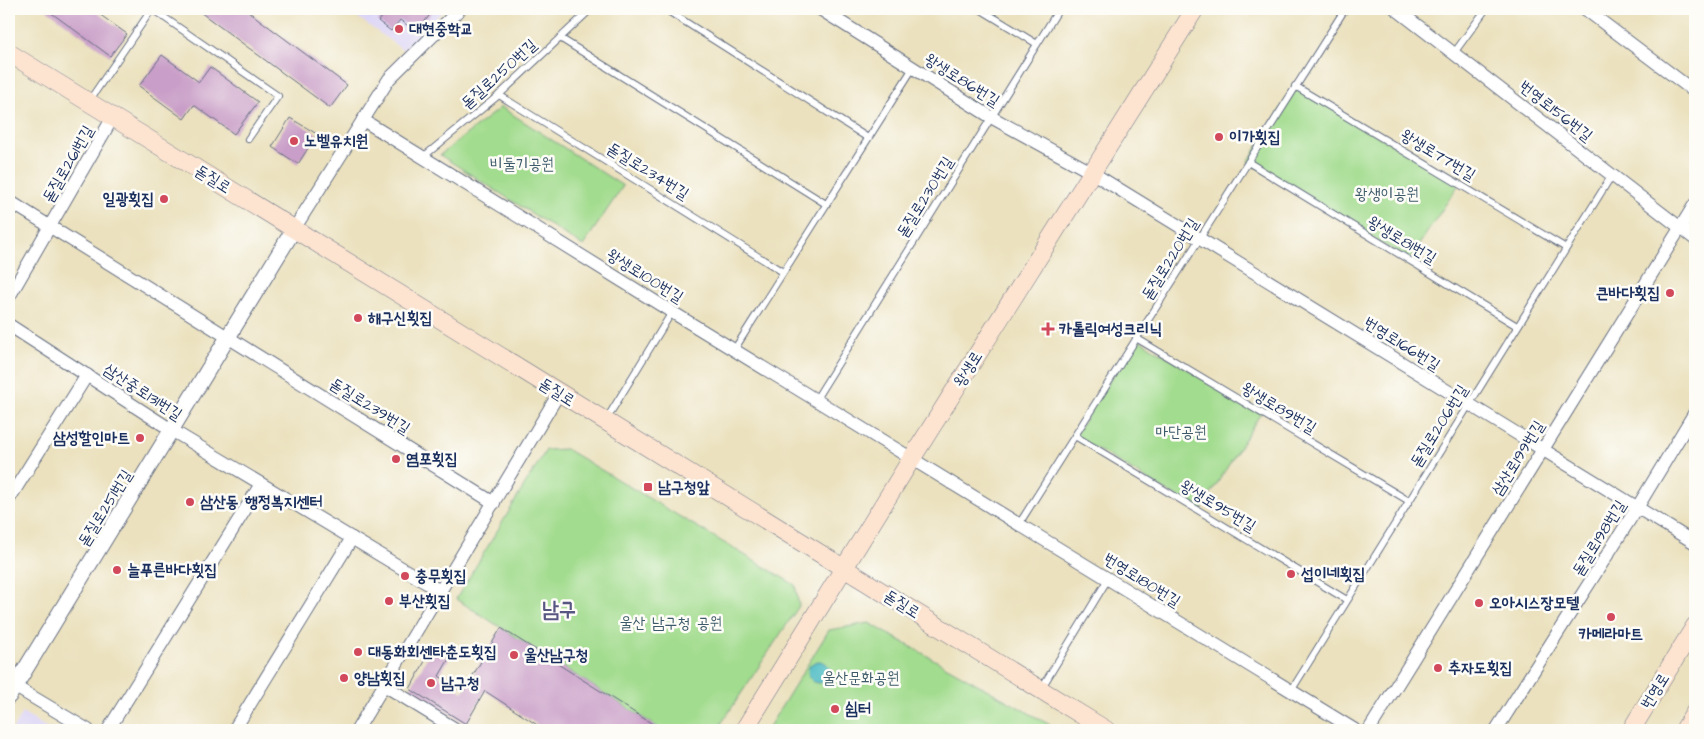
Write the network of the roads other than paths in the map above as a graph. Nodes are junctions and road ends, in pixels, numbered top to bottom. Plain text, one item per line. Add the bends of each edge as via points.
1 (152, 9) edge
2 (460, 9) edge
3 (591, 9) edge
4 (665, 9) edge
5 (820, 9) edge
6 (980, 9) edge
7 (1059, 9) edge
8 (1194, 9) edge
9 (1346, 9) edge
10 (1396, 9) edge
11 (1486, 9) edge
12 (1585, 9) edge
13 (560, 38) junction
14 (1037, 44) junction
15 (9, 53) edge
16 (1454, 53) junction
17 (913, 68) junction
18 (1295, 86) junction
19 (1695, 92) edge
20 (499, 94) junction
21 (88, 102) junction
22 (113, 117) junction
23 (991, 117) junction
24 (363, 120) junction
25 (868, 138) junction
26 (248, 139) dead end
27 (424, 157) junction
28 (1248, 162) junction
29 (1091, 172) junction
30 (1612, 175) junction
31 (9, 201) edge
32 (826, 204) junction
33 (1695, 204) edge
34 (51, 227) junction
35 (1681, 228) junction
36 (294, 229) junction
37 (1199, 239) junction
38 (1695, 239) edge
39 (1566, 248) junction
40 (783, 272) junction
41 (9, 297) edge
42 (672, 312) junction
43 (9, 325) edge
44 (1517, 326) junction
45 (228, 337) junction
46 (1136, 338) junction
47 (734, 350) junction
48 (87, 375) junction
49 (559, 393) junction
50 (816, 399) junction
51 (1469, 404) junction
52 (1695, 412) edge
53 (605, 421) junction
54 (173, 431) junction
55 (1075, 436) junction
56 (1542, 450) junction
57 (912, 458) junction
58 (262, 484) junction
59 (9, 500) edge
60 (1409, 501) junction
61 (494, 503) junction
62 (1637, 508) junction
63 (1019, 524) junction
64 (352, 538) junction
65 (1695, 543) edge
66 (843, 568) junction
67 (1108, 578) junction
68 (440, 591) junction
69 (1347, 600) junction
70 (1695, 626) edge
71 (384, 685) junction
72 (11, 688) edge
73 (1041, 690) junction
74 (1291, 691) junction
75 (1695, 712) edge
76 (88, 730) edge
77 (108, 730) edge
78 (234, 730) edge
79 (357, 730) edge
80 (457, 730) edge
81 (744, 730) edge
82 (1106, 730) edge
83 (1354, 730) edge
84 (1369, 730) edge
85 (1496, 730) edge
86 (1631, 730) edge
87 (1684, 730) edge

1 - 21 lane
1 - 26 lane via 278,96
2 - 24 street via 389,78
3 - 13 lane, 돋질로250번길
4 - 25 lane
5 - 17 street, 왕생로86번길
6 - 14 lane
7 - 14 lane, 돋질로230번길
8 - 29 main road, 왕생로
9 - 18 lane, 돋질로220번길
10 - 16 street, 번영로156번길
11 - 16 lane
12 - 19 street
13 - 20 lane, 돋질로250번길
13 - 32 lane
14 - 23 lane, 돋질로230번길
15 - 21 main road, 돋질로
16 - 30 street, 번영로156번길
17 - 23 street, 왕생로86번길
17 - 25 lane
18 - 28 lane, 돋질로220번길
18 - 39 lane, 왕생로77번길
20 - 27 lane, 돋질로250번길
20 - 40 lane, 돋질로234번길
21 - 22 main road, 돋질로
22 - 34 street, 돋질로261번길
22 - 36 main road, 돋질로
23 - 29 street, 왕생로86번길
23 - 50 lane, 돋질로230번길
24 - 27 street, 왕생로100번길
24 - 36 street
25 - 32 lane
27 - 42 street, 왕생로100번길
28 - 37 lane, 돋질로220번길
28 - 44 lane, 왕생로81번길
29 - 37 street, 번영로166번길
29 - 57 main road, 왕생로
30 - 35 street, 번영로156번길
30 - 39 lane, 돋질로206번길
31 - 34 street, 돋질로261번길
32 - 40 lane
33 - 35 street, 삼산로199번길
34 - 41 street, 돋질로261번길
34 - 45 street
35 - 38 street, 번영로156번길
35 - 56 street, 삼산로199번길
36 - 45 street, 돋질로251번길
36 - 49 main road, 돋질로
37 - 46 lane, 돋질로220번길
37 - 51 street, 번영로166번길
39 - 44 lane, 돋질로206번길
40 - 47 lane
42 - 47 street, 왕생로100번길
42 - 53 lane
43 - 48 street, 삼산중로131번길
44 - 51 lane, 돋질로206번길
45 - 54 street, 돋질로251번길
45 - 61 street, 돋질로239번길
46 - 55 lane, 돋질로220번길
46 - 60 lane, 왕생로89번길
47 - 50 street, 왕생로100번길
48 - 54 street, 삼산중로131번길
48 - 59 street
49 - 53 main road, 돋질로
49 - 61 street
50 - 57 street, 왕생로100번길
51 - 56 street, 번영로166번길
51 - 60 lane, 돋질로206번길
52 - 62 street, 돋질로198번길
53 - 66 main road, 돋질로
54 - 58 street, 삼산중로131번길
54 - 72 street, 돋질로251번길
55 - 63 lane, 돋질로220번길
55 - 69 lane, 왕생로95번길
56 - 62 street, 번영로166번길
56 - 84 street, 삼산로199번길
57 - 63 street, 번영로180번길
57 - 66 main road, 왕생로
58 - 64 street, 삼산중로131번길
58 - 77 street
60 - 69 lane, 돋질로206번길
61 - 68 street
62 - 65 street, 번영로166번길
62 - 85 street, 돋질로198번길
63 - 67 street, 번영로180번길
64 - 68 street, 삼산중로131번길
64 - 78 street
66 - 73 main road, 돋질로
66 - 81 main road, 왕생로
67 - 73 lane
67 - 74 street, 번영로180번길
68 - 71 street
69 - 74 lane, 돋질로206번길
70 - 86 main road, 번영로
71 - 79 street
71 - 80 street
72 - 76 street
73 - 82 main road, 돋질로
74 - 83 street, 번영로180번길
75 - 87 main road

